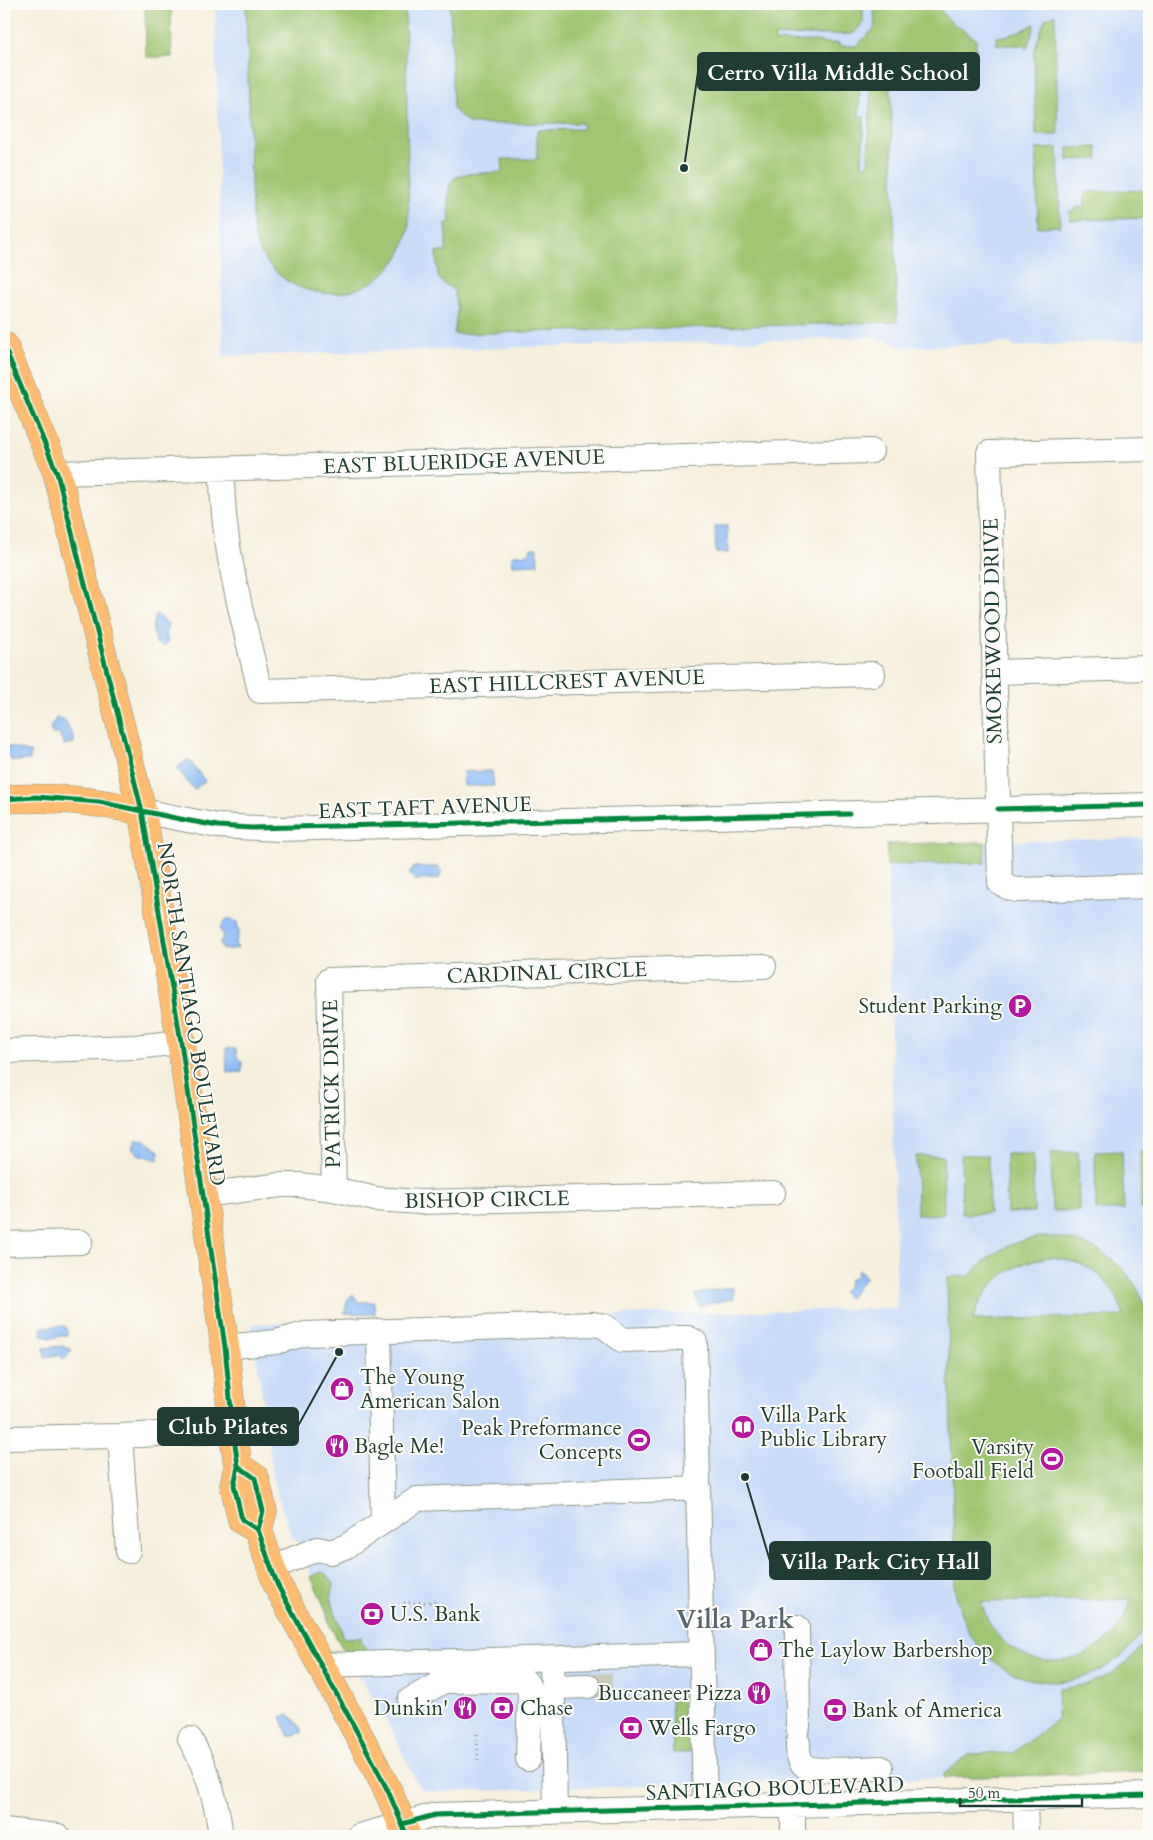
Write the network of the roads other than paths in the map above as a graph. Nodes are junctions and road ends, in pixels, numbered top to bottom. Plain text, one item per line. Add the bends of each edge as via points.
1 (4, 346) edge
2 (1149, 449) edge
3 (870, 451) dead end
4 (222, 469) junction
5 (57, 473) junction
6 (1149, 668) edge
7 (994, 672) junction
8 (874, 674) dead end
9 (4, 799) edge
10 (1149, 805) edge
11 (998, 809) junction
12 (142, 811) junction
13 (1149, 886) edge
14 (764, 966) dead end
15 (329, 980) joint
16 (181, 1042) junction
17 (4, 1050) edge
18 (334, 1189) junction
19 (773, 1193) dead end
20 (203, 1194) junction
21 (80, 1242) dead end
22 (4, 1244) edge
23 (378, 1331) junction
24 (224, 1347) junction
25 (233, 1430) junction
26 (120, 1436) junction
27 (4, 1438) edge
28 (699, 1488) junction
29 (383, 1522) junction
30 (128, 1551) dead end
31 (274, 1576) junction
32 (797, 1627) dead end
33 (702, 1654) junction
34 (552, 1658) junction
35 (321, 1665) junction
36 (588, 1686) tunnel mouth
37 (553, 1687) junction
38 (410, 1700) dead end
39 (190, 1739) dead end
40 (528, 1759) dead end
41 (881, 1768) dead end
42 (1149, 1795) edge
43 (1025, 1798) junction
44 (792, 1805) junction
45 (704, 1807) junction
46 (555, 1811) junction
47 (4, 1830) edge
48 (404, 1830) edge
49 (58, 1836) edge
50 (221, 1836) edge
51 (359, 1836) edge
52 (793, 1836) edge
53 (1026, 1836) edge

1 - 5 main road, NORTH SANTIAGO BOULEVARD
2 - 7 street, SMOKEWOOD DRIVE via 988,453
3 - 4 street, EAST BLUERIDGE AVENUE
4 - 5 street, EAST BLUERIDGE AVENUE
4 - 8 street, EAST HILLCREST AVENUE via 226,536 260,691
5 - 12 main road, NORTH SANTIAGO BOULEVARD
6 - 7 street
7 - 11 street, SMOKEWOOD DRIVE
9 - 12 main road, EAST TAFT AVENUE via 69,799
10 - 11 street, EAST TAFT AVENUE
11 - 12 street, EAST TAFT AVENUE via 279,829 218,826
11 - 13 street, SMOKEWOOD DRIVE via 1000,883 1017,890
12 - 16 main road, NORTH SANTIAGO BOULEVARD
14 - 15 street, CARDINAL CIRCLE
15 - 18 street, PATRICK DRIVE
16 - 17 street via 135,1047
16 - 20 main road, NORTH SANTIAGO BOULEVARD
18 - 19 street, BISHOP CIRCLE via 375,1199 420,1202
18 - 20 street, BISHOP CIRCLE via 281,1185
20 - 24 main road, NORTH SANTIAGO BOULEVARD
21 - 22 street
23 - 24 street via 306,1334 276,1342
23 - 28 street via 593,1324 604,1326 621,1340 692,1340 696,1350
23 - 29 street
24 - 25 main road, NORTH SANTIAGO BOULEVARD
25 - 26 street
25 - 31 main road, NORTH SANTIAGO BOULEVARD via 238,1466 234,1485 242,1520 258,1530
26 - 27 street
26 - 30 street
28 - 29 street via 417,1499
28 - 33 street
29 - 31 street via 332,1552 325,1564
31 - 35 main road, NORTH SANTIAGO BOULEVARD
32 - 41 street via 801,1762 808,1768 820,1769
33 - 34 street
33 - 45 street
34 - 35 street
34 - 37 street
35 - 48 main road, NORTH SANTIAGO BOULEVARD via 370,1754
36 - 37 street
37 - 46 street
38 - 40 street via 444,1681 524,1680 530,1694
39 - 50 street via 209,1779
42 - 43 street, SANTIAGO BOULEVARD
43 - 44 street, SANTIAGO BOULEVARD
43 - 53 street
44 - 45 street, SANTIAGO BOULEVARD
44 - 52 street
45 - 46 street, SANTIAGO BOULEVARD
46 - 48 street, SANTIAGO BOULEVARD via 436,1815
47 - 49 street
48 - 51 street, SANTIAGO BOULEVARD

